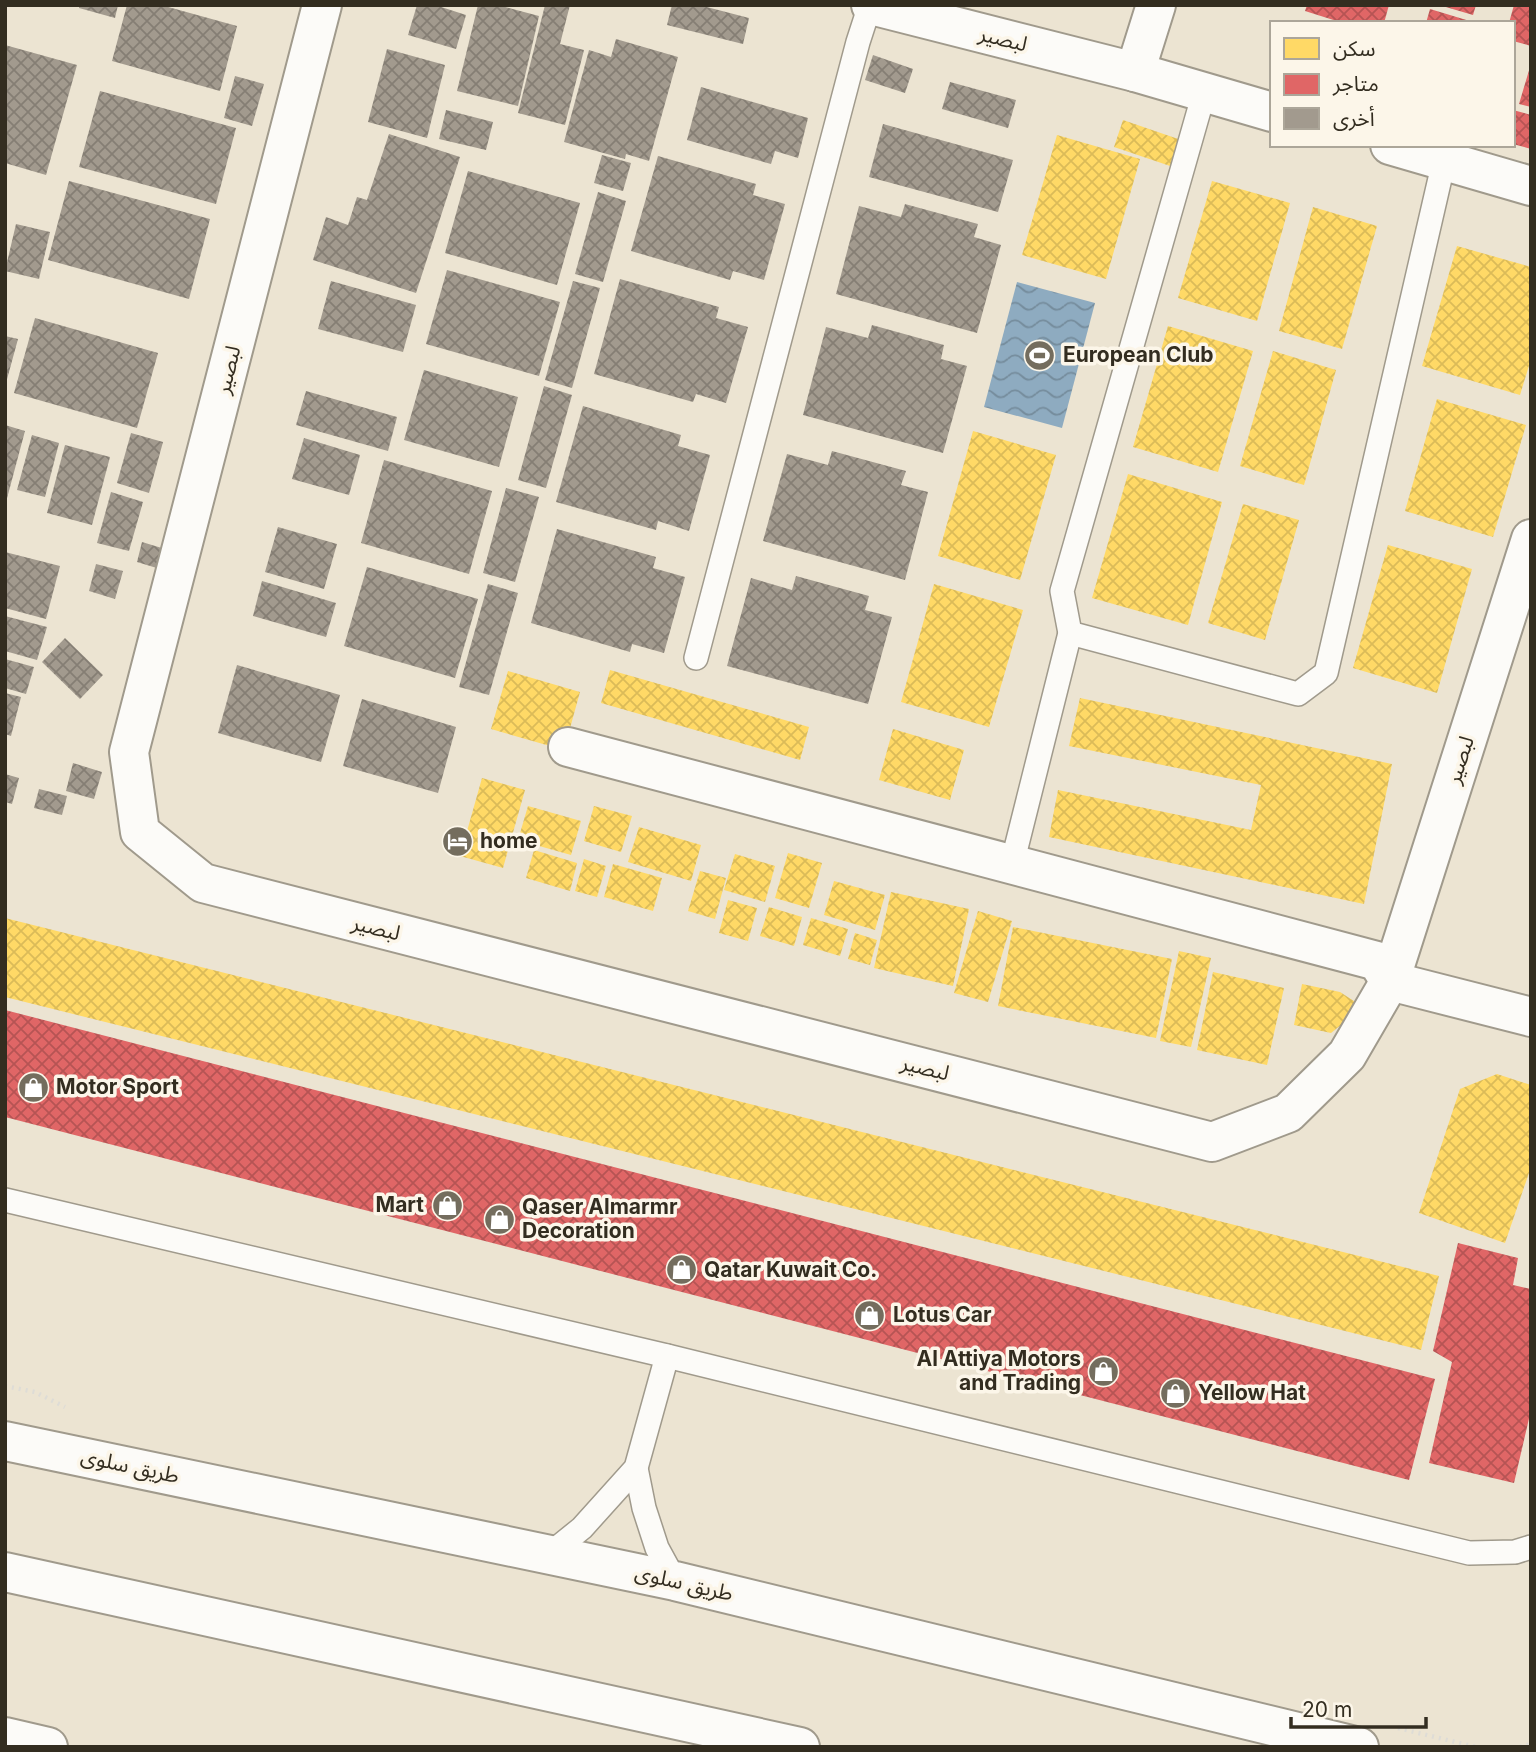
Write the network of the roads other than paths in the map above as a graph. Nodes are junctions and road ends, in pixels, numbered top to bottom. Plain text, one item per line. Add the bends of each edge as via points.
1 (322, 5) edge
2 (871, 5) edge
3 (1156, 5) edge
4 (1135, 72) junction
5 (1204, 93) junction
6 (1270, 111) edge
7 (1397, 147) edge
8 (1444, 160) junction
9 (1531, 186) edge
10 (1531, 539) edge
11 (1070, 633) junction
12 (696, 659) dead end
13 (568, 747) dead end
14 (1012, 864) junction
15 (1390, 981) junction
16 (1531, 1017) edge
17 (5, 1200) edge
18 (667, 1356) junction
19 (5, 1441) edge
20 (636, 1468) junction
21 (1531, 1547) edge
22 (551, 1553) junction
23 (5, 1572) edge
24 (675, 1581) junction
25 (5, 1737) edge
26 (48, 1747) edge
27 (800, 1747) edge
28 (1359, 1747) edge

1 - 15 main road, لبصير via 130,752 140,832 203,883 1212,1142 1288,1113 1347,1055
2 - 4 main road, لبصير
2 - 12 lane
3 - 4 main road
4 - 5 main road, لبصير
5 - 6 main road, لبصير
5 - 11 lane via 1062,592
7 - 8 main road
8 - 9 main road
8 - 11 lane via 1326,673 1298,694
10 - 15 main road, لبصير
11 - 14 lane
13 - 14 main road
14 - 15 main road via 1377,961
15 - 16 main road
17 - 18 lane
18 - 20 lane
18 - 21 lane via 1469,1553 1516,1552
19 - 22 main road, طريق سلوى
20 - 22 lane via 582,1528
20 - 24 lane via 657,1548
22 - 24 main road, طريق سلوى
23 - 27 main road
24 - 28 main road, طريق سلوى
25 - 26 main road

